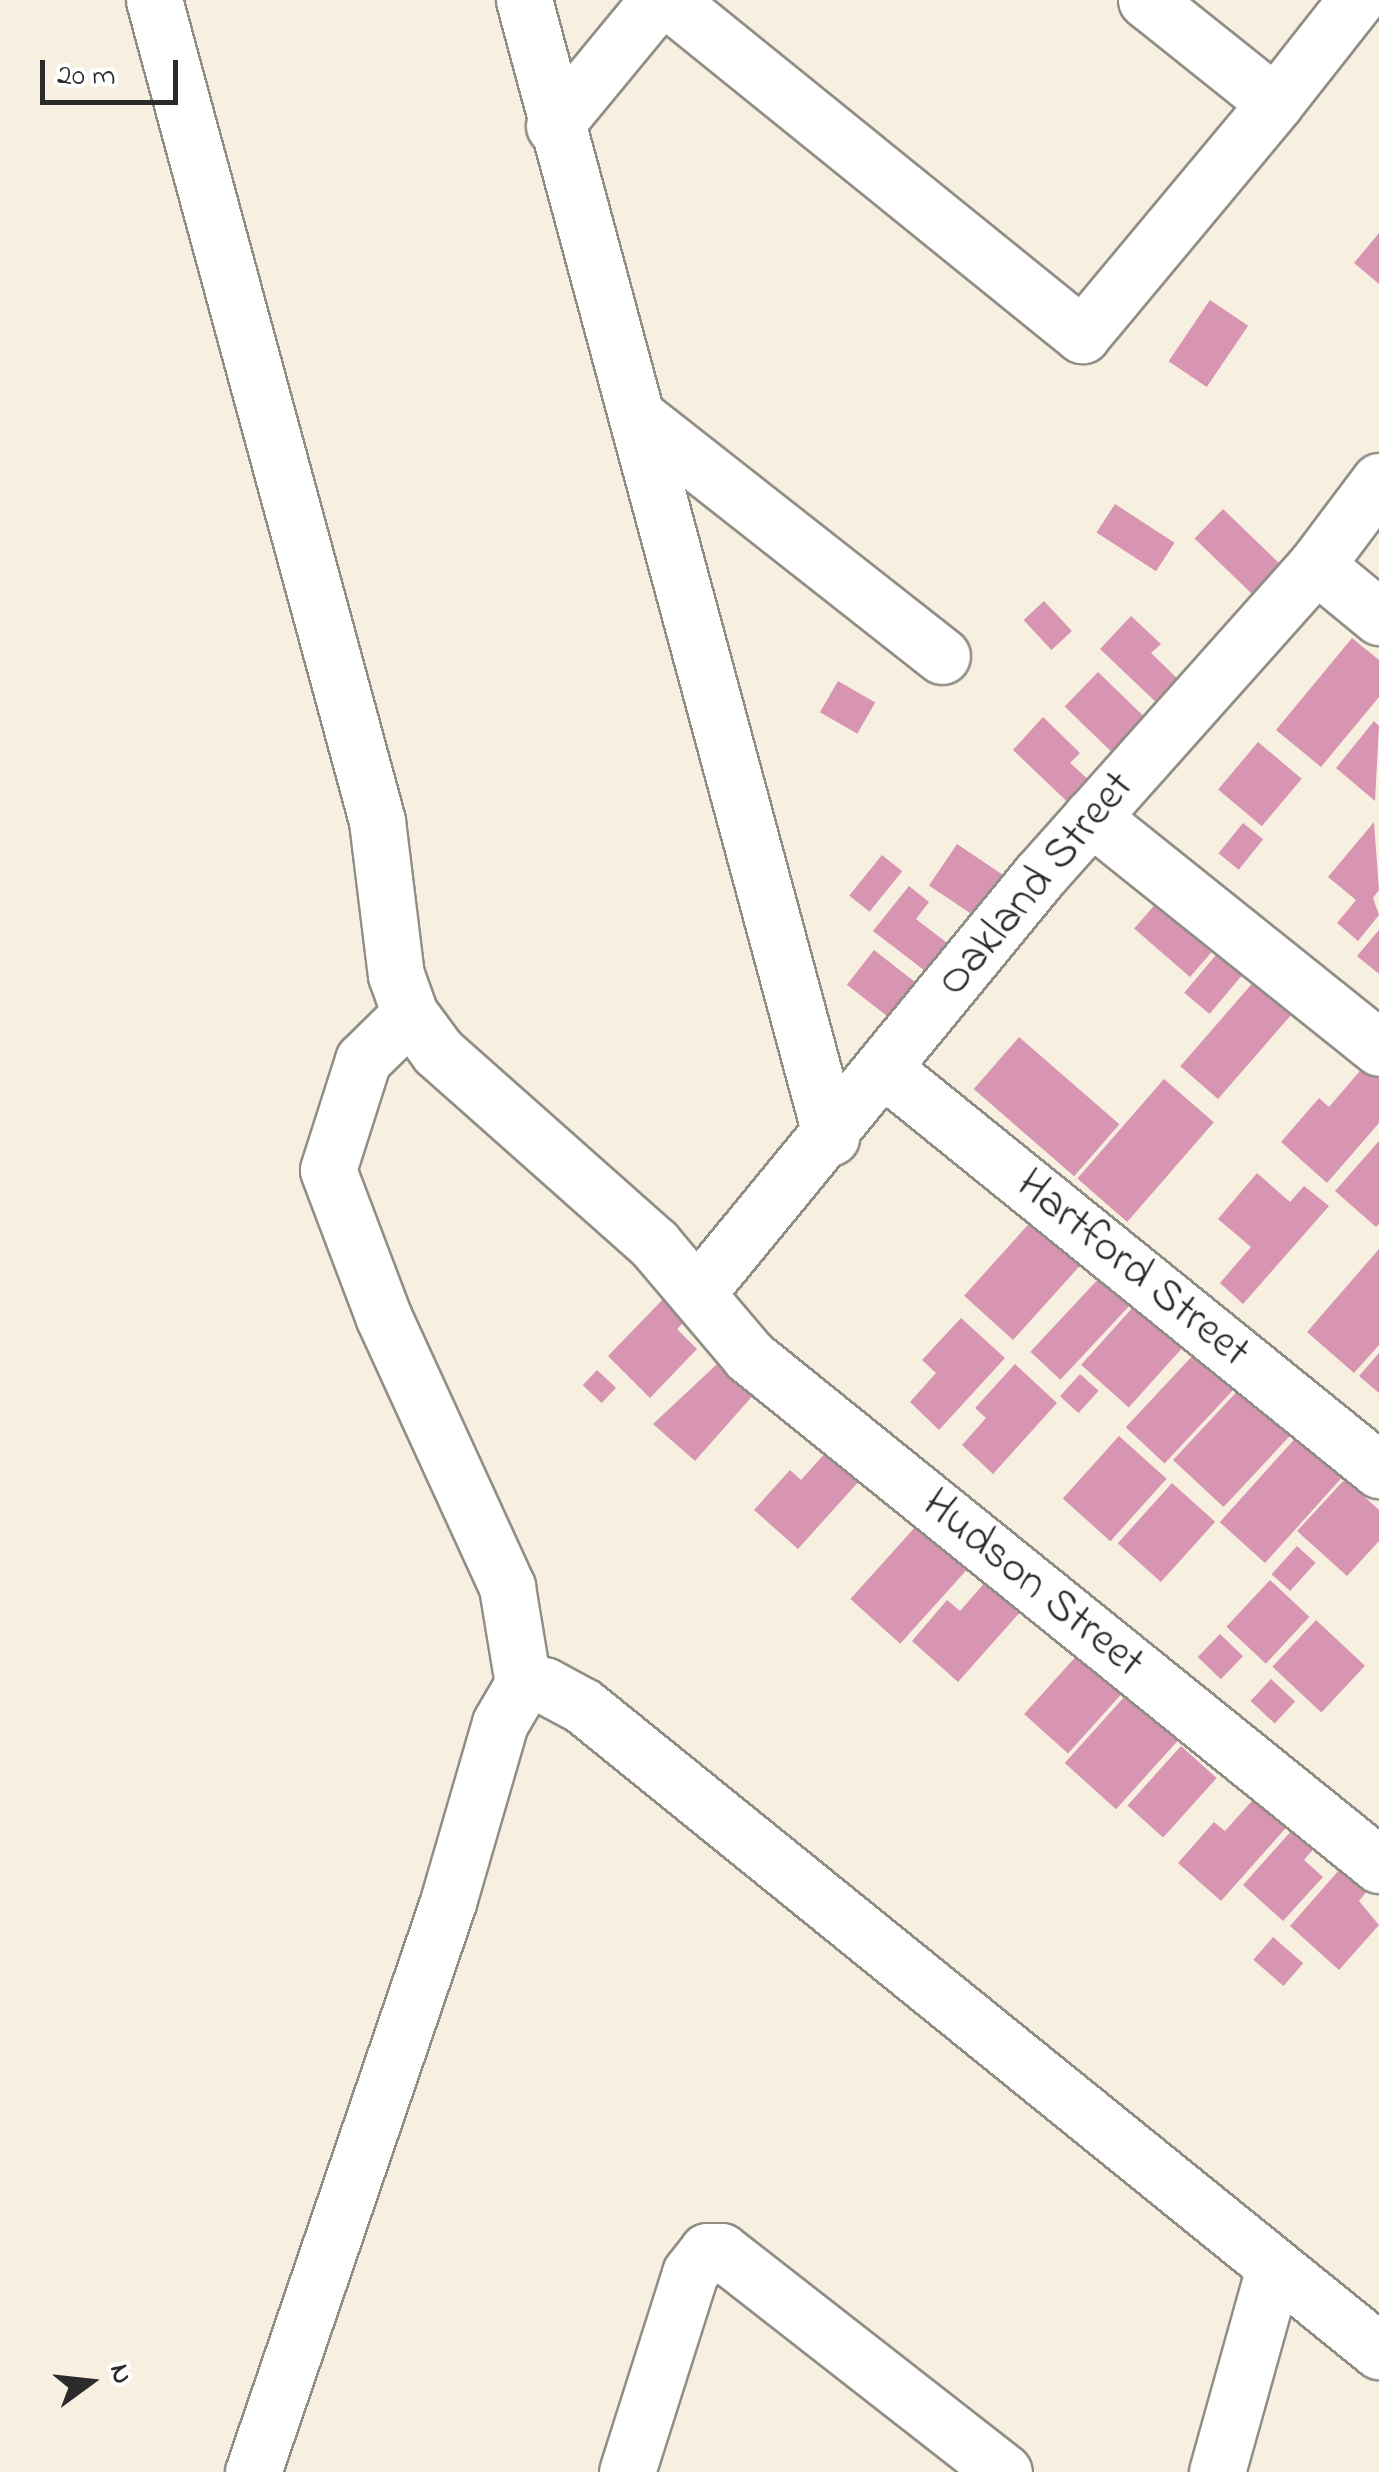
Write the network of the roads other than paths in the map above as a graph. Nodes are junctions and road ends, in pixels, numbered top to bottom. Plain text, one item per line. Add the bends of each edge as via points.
1 (154, 0) edge
2 (524, 0) edge
3 (658, 0) edge
4 (668, 0) edge
5 (1146, 0) edge
6 (1356, 0) edge
7 (1275, 104) junction
8 (554, 126) junction
9 (636, 416) junction
10 (1379, 481) edge
11 (1316, 565) junction
12 (1379, 617) edge
13 (942, 656) dead end
14 (1091, 817) junction
15 (410, 1014) junction
16 (1379, 1048) edge
17 (886, 1070) junction
18 (830, 1138) junction
19 (698, 1292) junction
20 (1379, 1470) edge
21 (523, 1684) junction
22 (1379, 1865) edge
23 (1274, 2268) junction
24 (1379, 2351) edge
25 (252, 2472) edge
26 (627, 2472) edge
27 (1004, 2472) edge
28 (1217, 2472) edge

1 - 15 street, Hudson Street via 377,821 396,974
2 - 8 street
3 - 8 street
4 - 7 street via 1082,335
5 - 7 street
6 - 7 street
8 - 9 street
9 - 13 street
9 - 18 street
10 - 11 street, Oakland Street
11 - 12 street
11 - 14 street, Oakland Street
14 - 16 street
14 - 17 street, Oakland Street
15 - 19 street, Hudson Street via 438,1052
15 - 21 street via 362,1060 328,1170 384,1318 507,1586
17 - 18 street, Oakland Street
17 - 20 street, Hartford Street
18 - 19 street, Oakland Street
19 - 22 street, Hudson Street via 749,1356
21 - 23 street via 544,1686 599,1718
21 - 25 street via 500,1723 448,1902
23 - 24 street
23 - 28 street
26 - 27 street via 690,2273 706,2251 722,2250

